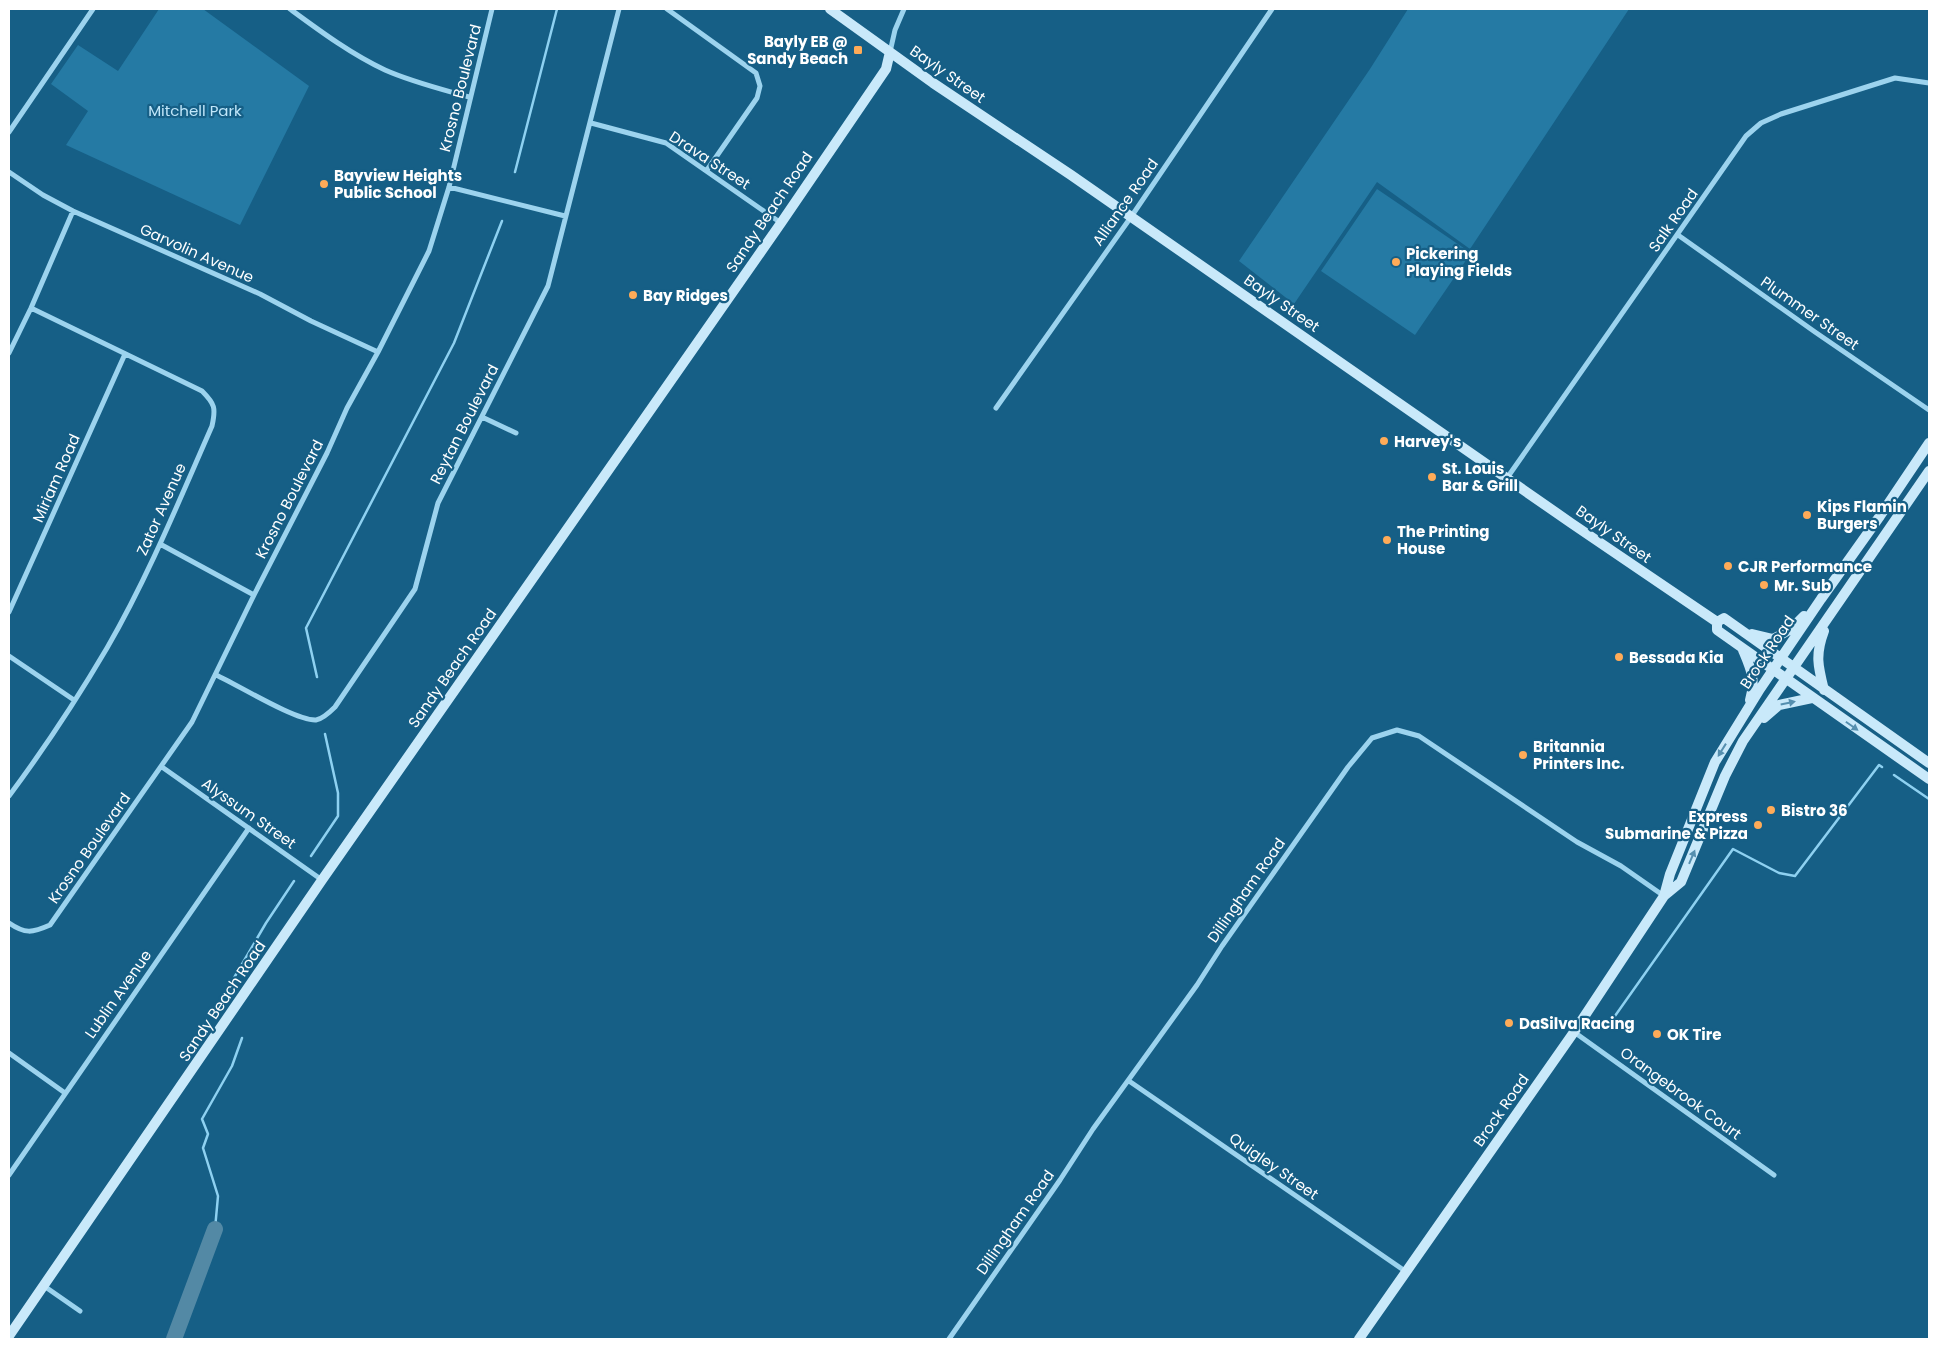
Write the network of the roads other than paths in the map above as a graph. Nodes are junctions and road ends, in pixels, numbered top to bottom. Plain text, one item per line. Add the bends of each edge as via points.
1 (92, 9) edge
2 (290, 9) edge
3 (492, 9) edge
4 (619, 9) edge
5 (667, 9) edge
6 (830, 9) edge
7 (904, 9) edge
8 (1272, 9) edge
9 (890, 52) junction
10 (1929, 83) edge
11 (469, 97) junction
12 (591, 123) junction
13 (9, 132) edge
14 (707, 170) junction
15 (9, 172) edge
16 (449, 187) junction
17 (73, 211) junction
18 (565, 216) junction
19 (1131, 217) junction
20 (781, 223) junction
21 (1678, 235) junction
22 (31, 308) junction
23 (378, 352) junction
24 (9, 353) edge
25 (126, 354) junction
26 (996, 408) dead end
27 (1929, 410) edge
28 (482, 417) junction
29 (516, 433) dead end
30 (1929, 442) edge
31 (1929, 471) edge
32 (1507, 478) junction
33 (160, 544) junction
34 (254, 594) junction
35 (1821, 599) junction
36 (1832, 611) junction
37 (9, 612) edge
38 (1716, 622) junction
39 (1744, 632) junction
40 (1742, 648) junction
41 (9, 656) edge
42 (1781, 658) junction
43 (1793, 668) junction
44 (1773, 670) junction
45 (216, 674) junction
46 (1785, 680) junction
47 (1824, 690) junction
48 (1812, 698) junction
49 (74, 700) junction
50 (1748, 708) junction
51 (1743, 741) junction
52 (1929, 763) edge
53 (162, 767) junction
54 (1929, 779) edge
55 (10, 793) edge
56 (249, 828) junction
57 (322, 880) junction
58 (1664, 896) junction
59 (9, 923) edge
60 (1574, 1032) junction
61 (9, 1053) edge
62 (1129, 1081) junction
63 (65, 1093) junction
64 (9, 1175) edge
65 (1774, 1175) dead end
66 (1405, 1271) junction
67 (44, 1286) junction
68 (80, 1311) dead end
69 (9, 1336) edge
70 (949, 1339) edge
71 (1359, 1339) edge

1 - 13 street
2 - 11 street via 355,54 386,70 423,85
3 - 11 street, Krosno Boulevard
4 - 12 street, Reytan Boulevard
5 - 14 street via 756,74 760,86 757,98
6 - 9 main road, Bayly Street
7 - 9 street, Sandy Beach Road
8 - 19 street, Alliance Road
9 - 19 main road, Bayly Street
9 - 20 main road, Sandy Beach Road via 886,69
10 - 21 street, Salk Road via 1895,78 1781,114 1762,124 1746,136
11 - 16 street, Krosno Boulevard
12 - 14 street, Drava Street via 666,143
12 - 18 street, Reytan Boulevard
14 - 20 street, Drava Street
15 - 17 street, Garvolin Avenue via 43,196
16 - 18 street
16 - 23 street, Krosno Boulevard via 429,251
17 - 22 street
17 - 23 street, Garvolin Avenue via 260,294
18 - 28 street, Reytan Boulevard via 548,286
19 - 26 street, Alliance Road
19 - 32 main road, Bayly Street
20 - 57 main road, Sandy Beach Road
21 - 27 street, Plummer Street
21 - 32 street, Salk Road
22 - 24 street
22 - 25 street, Zator Avenue
23 - 34 street, Krosno Boulevard
25 - 33 street, Zator Avenue via 202,391 213,402 212,426
25 - 37 street, Miriam Road
28 - 29 street
28 - 45 street, Reytan Boulevard via 438,503 415,589 327,715 317,720 299,718
30 - 35 main road, Brock Road
31 - 36 main road, Brock Road
32 - 38 main road, Bayly Street
33 - 34 street
33 - 49 street, Zator Avenue via 107,647
34 - 45 street, Krosno Boulevard
35 - 39 main road via 1791,629 1772,639
35 - 42 main road, Brock Road
36 - 43 main road, Brock Road
36 - 47 main road via 1818,648 1818,668
38 - 39 main road, Bayly Street via 1724,618
38 - 40 main road, Bayly Street via 1717,630
39 - 42 main road, Bayly Street
40 - 44 main road, Bayly Street
40 - 50 main road via 1753,673 1753,691
41 - 49 street
42 - 43 main road, Bayly Street
42 - 44 main road, Brock Road
43 - 46 main road, Brock Road
43 - 47 main road, Bayly Street
44 - 46 main road, Bayly Street
44 - 50 main road, Brock Road
45 - 53 street, Krosno Boulevard via 192,722
46 - 48 main road, Bayly Street
46 - 51 main road, Brock Road
47 - 52 main road, Bayly Street
51 -> 48 main road via 1779,705
48 -> 54 main road, Bayly Street
49 - 55 street, Zator Avenue
50 -> 58 main road, Brock Road via 1715,762
58 -> 51 main road, Brock Road via 1681,882
53 - 56 street, Alyssum Street
53 - 59 street, Krosno Boulevard via 50,925 37,931 20,931
56 - 57 street, Alyssum Street
56 - 63 street, Lublin Avenue
57 - 67 main road, Sandy Beach Road
58 - 60 main road, Brock Road
58 - 62 street, Dillingham Road via 1419,736 1397,730 1372,738 1348,767
60 - 65 street, Orangebrook Court
60 - 66 main road, Brock Road
61 - 63 street
62 - 66 street, Quigley Street
62 - 70 street, Dillingham Road
63 - 64 street, Lublin Avenue
66 - 71 main road, Brock Road
67 - 68 street
67 - 69 main road, Sandy Beach Road

